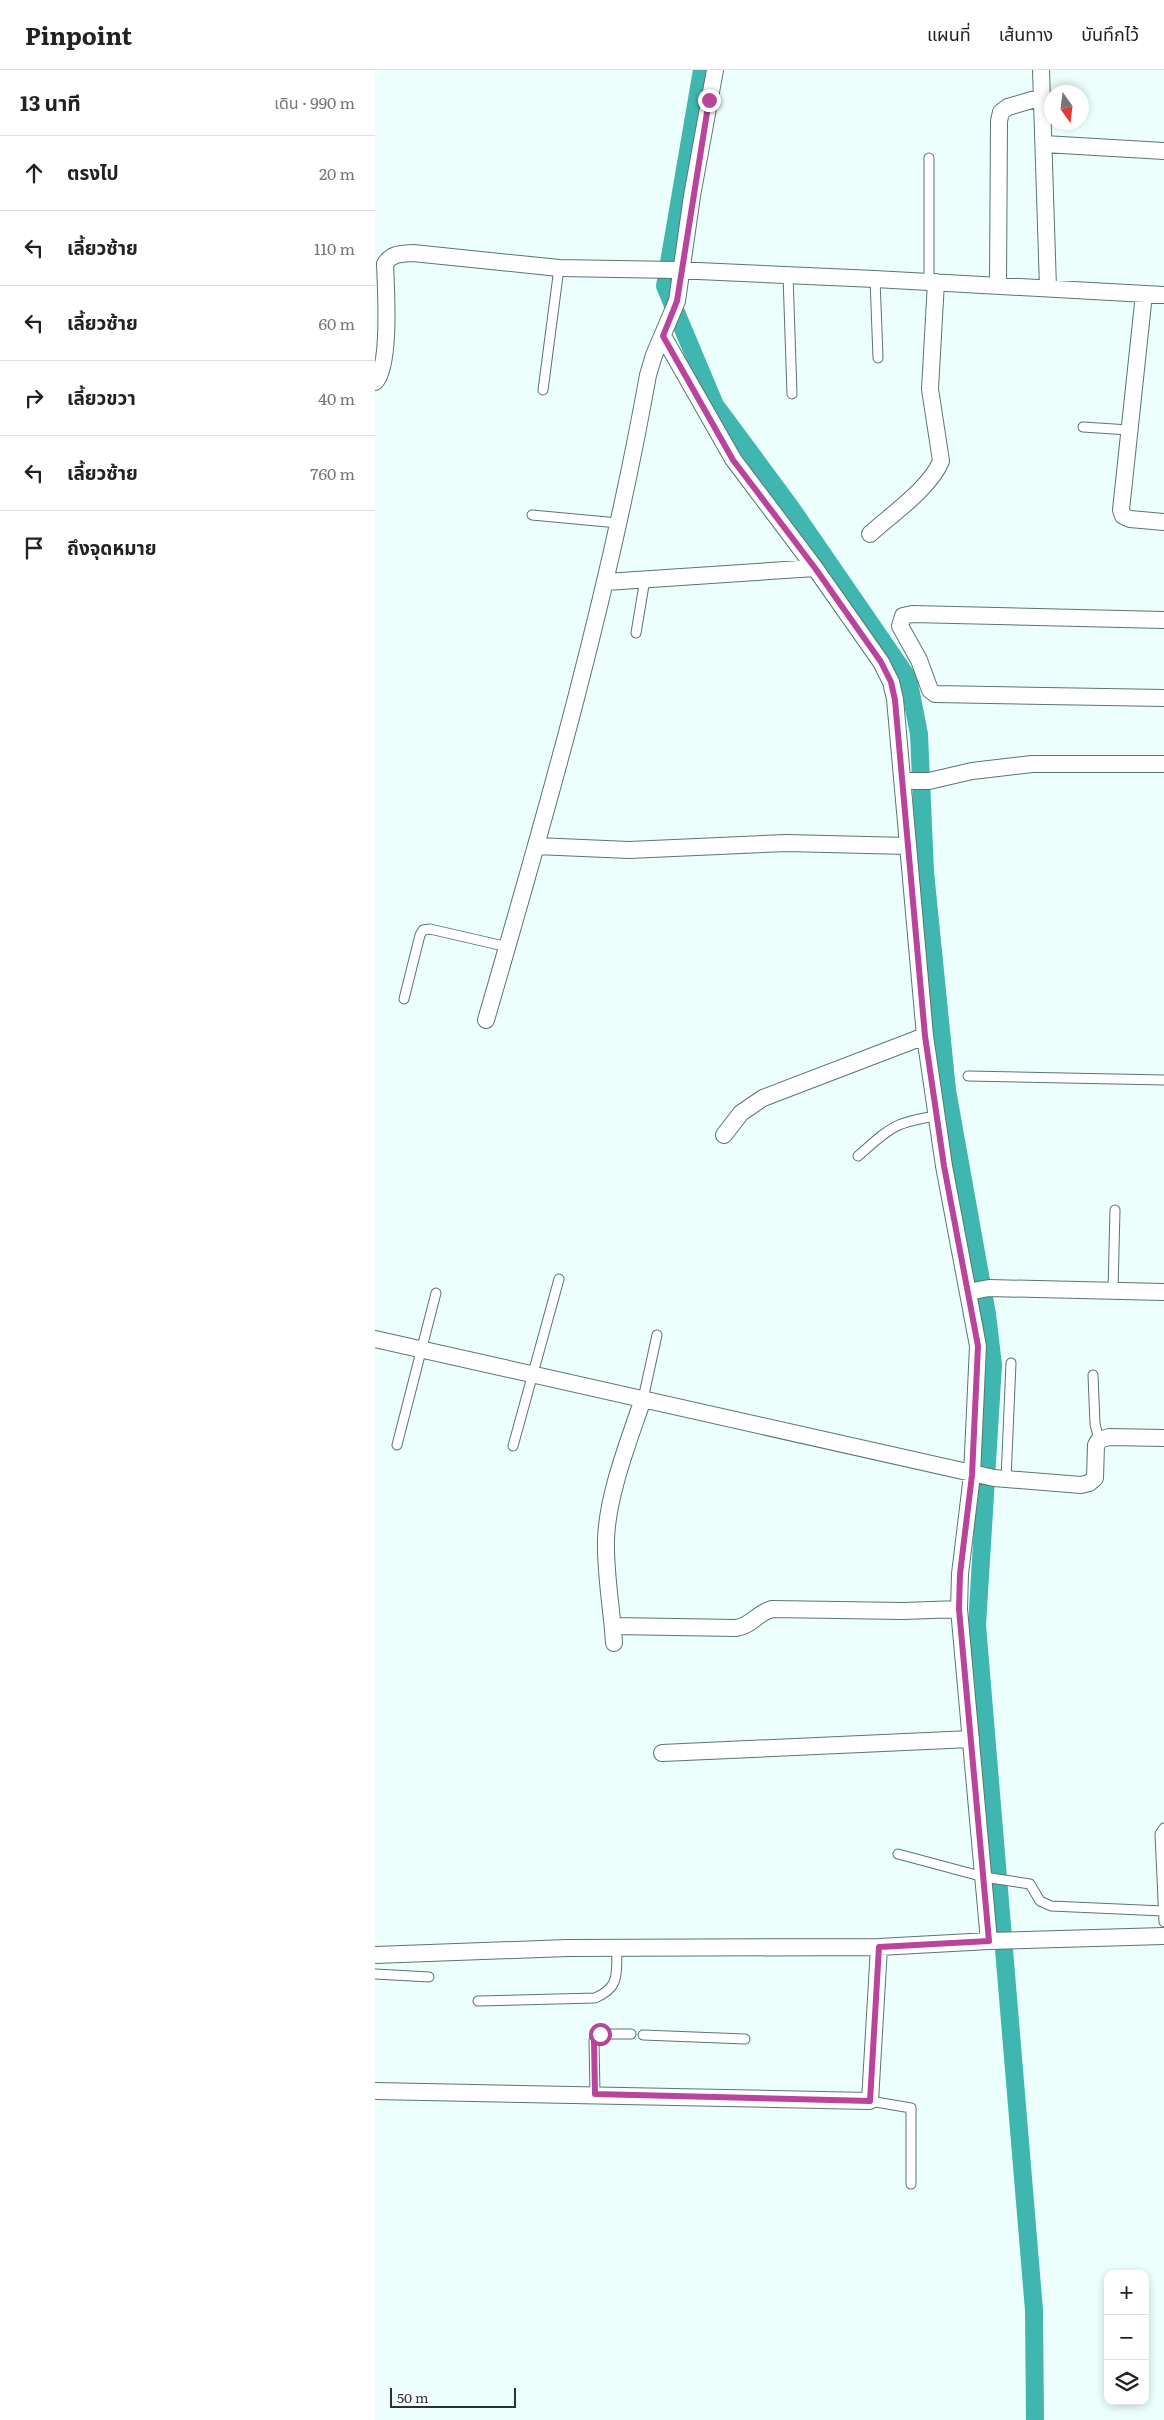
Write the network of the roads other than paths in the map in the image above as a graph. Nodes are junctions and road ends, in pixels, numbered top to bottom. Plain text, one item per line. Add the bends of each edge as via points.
1 (715, 70) edge
2 (1041, 70) edge
3 (1042, 97) junction
4 (1044, 144) junction
5 (1164, 151) edge
6 (929, 158) dead end
7 (559, 268) junction
8 (679, 270) junction
9 (788, 275) junction
10 (875, 279) junction
11 (933, 282) junction
12 (998, 285) junction
13 (1048, 288) junction
14 (1144, 294) junction
15 (1164, 295) edge
16 (381, 296) edge
17 (665, 332) junction
18 (878, 358) dead end
19 (375, 382) edge
20 (543, 390) dead end
21 (792, 394) dead end
22 (1083, 427) dead end
23 (1129, 430) junction
24 (532, 515) dead end
25 (1164, 522) edge
26 (618, 523) junction
27 (870, 534) dead end
28 (815, 568) junction
29 (645, 580) junction
30 (606, 582) junction
31 (1164, 620) edge
32 (636, 633) dead end
33 (1164, 698) edge
34 (1164, 764) edge
35 (905, 782) junction
36 (536, 846) junction
37 (907, 846) junction
38 (507, 947) junction
39 (404, 1000) dead end
40 (487, 1020) dead end
41 (925, 1036) junction
42 (968, 1076) dead end
43 (1164, 1080) edge
44 (937, 1116) junction
45 (724, 1135) dead end
46 (858, 1156) dead end
47 (1115, 1210) dead end
48 (559, 1280) dead end
49 (977, 1290) junction
50 (1113, 1291) junction
51 (1164, 1292) edge
52 (435, 1293) dead end
53 (657, 1335) dead end
54 (375, 1339) edge
55 (422, 1350) junction
56 (1011, 1363) dead end
57 (1093, 1374) dead end
58 (532, 1375) junction
59 (643, 1399) junction
60 (1164, 1438) edge
61 (1099, 1440) junction
62 (397, 1445) dead end
63 (513, 1446) dead end
64 (987, 1477) junction
65 (959, 1609) junction
66 (613, 1626) junction
67 (614, 1643) dead end
68 (971, 1739) junction
69 (662, 1753) dead end
70 (1164, 1828) edge
71 (898, 1854) dead end
72 (989, 1878) junction
73 (1163, 1911) junction
74 (1164, 1922) edge
75 (1164, 1936) edge
76 (999, 1941) junction
77 (879, 1947) junction
78 (617, 1948) junction
79 (375, 1955) edge
80 (375, 1974) edge
81 (429, 1977) dead end
82 (478, 2001) dead end
83 (631, 2034) dead end
84 (643, 2035) dead end
85 (745, 2039) dead end
86 (375, 2091) edge
87 (595, 2094) junction
88 (870, 2101) junction
89 (911, 2184) dead end

1 - 8 street
2 - 3 street
3 - 4 street
3 - 12 street via 1008,107 1001,112 999,120
4 - 5 street
4 - 13 street
6 - 11 lane
7 - 8 street
7 - 16 street via 396,254 385,264
7 - 20 lane
8 - 9 street
8 - 17 street via 677,301
9 - 10 street
9 - 21 lane
10 - 11 street
10 - 18 lane
11 - 12 street
11 - 27 street via 930,388 941,460 924,484
12 - 13 street
13 - 14 street
14 - 15 street
14 - 23 street
16 - 19 street via 383,369
17 - 26 street via 648,375
17 - 28 street via 733,460
22 - 23 lane
23 - 25 street via 1123,516
24 - 26 lane
26 - 30 street
28 - 29 street
28 - 35 street via 881,662 891,682
29 - 30 street
29 - 32 lane
30 - 36 street
31 - 33 street via 912,614 903,616 900,626 919,660 930,690 935,694
34 - 35 street via 1032,764
35 - 37 street
36 - 37 street via 629,850 787,843
36 - 38 street
37 - 41 street
38 - 39 lane via 423,930 419,935
38 - 40 street
41 - 44 street
41 - 45 street via 763,1098 741,1113
42 - 43 lane
44 - 46 lane via 900,1123
44 - 49 street
47 - 50 lane
48 - 58 lane
49 - 50 street
49 - 64 street
50 - 51 street
52 - 55 lane
53 - 59 lane
54 - 55 street
55 - 58 street
55 - 62 lane
56 - 64 lane
57 - 61 lane via 1095,1424
58 - 59 street
58 - 63 lane
59 - 64 street
59 - 66 street via 608,1518 606,1540
60 - 61 street via 1109,1437
61 - 64 street via 1095,1478 1089,1483
64 - 65 street via 960,1574
65 - 66 street via 772,1609 761,1613 749,1624 736,1628
65 - 68 street
66 - 67 street
68 - 69 street
68 - 72 street
70 - 73 lane via 1160,1834
71 - 72 lane
72 - 73 lane via 1030,1884 1040,1901 1051,1906
72 - 76 street
73 - 74 lane
75 - 76 street
76 - 77 street
77 - 78 street
77 - 88 street
78 - 79 street
78 - 82 lane via 615,1984 607,1993 595,1998
80 - 81 lane
83 - 87 lane via 596,2036
84 - 85 lane
86 - 87 street
87 - 88 street
88 - 89 lane via 911,2108

